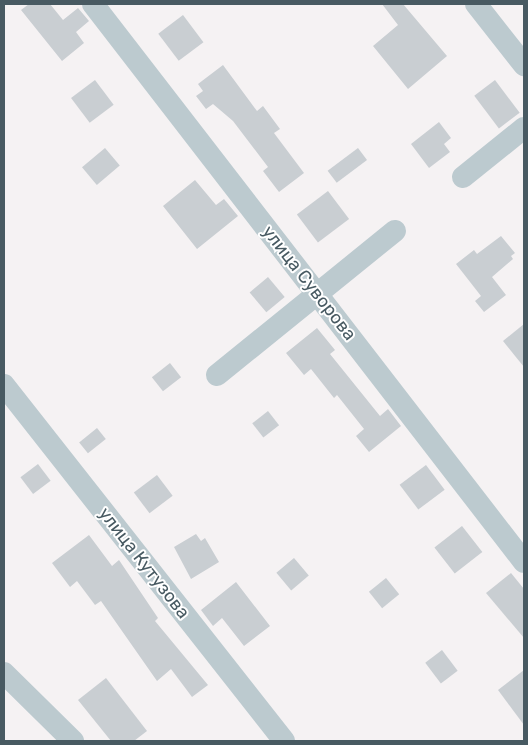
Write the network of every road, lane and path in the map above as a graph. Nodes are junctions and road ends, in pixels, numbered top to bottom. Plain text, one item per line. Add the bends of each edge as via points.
1 (93, 4) edge
2 (476, 4) edge
3 (524, 65) edge
4 (524, 128) edge
5 (463, 177) dead end
6 (396, 232) dead end
7 (317, 294) junction
8 (217, 375) dead end
9 (4, 386) edge
10 (524, 562) edge
11 (4, 672) edge
12 (73, 741) edge
13 (284, 741) edge

1 - 7 street, улица Суворова
2 - 3 street
4 - 5 street
6 - 7 street
7 - 8 street
7 - 10 street, улица Суворова
9 - 13 street, улица Кутузова
11 - 12 street

